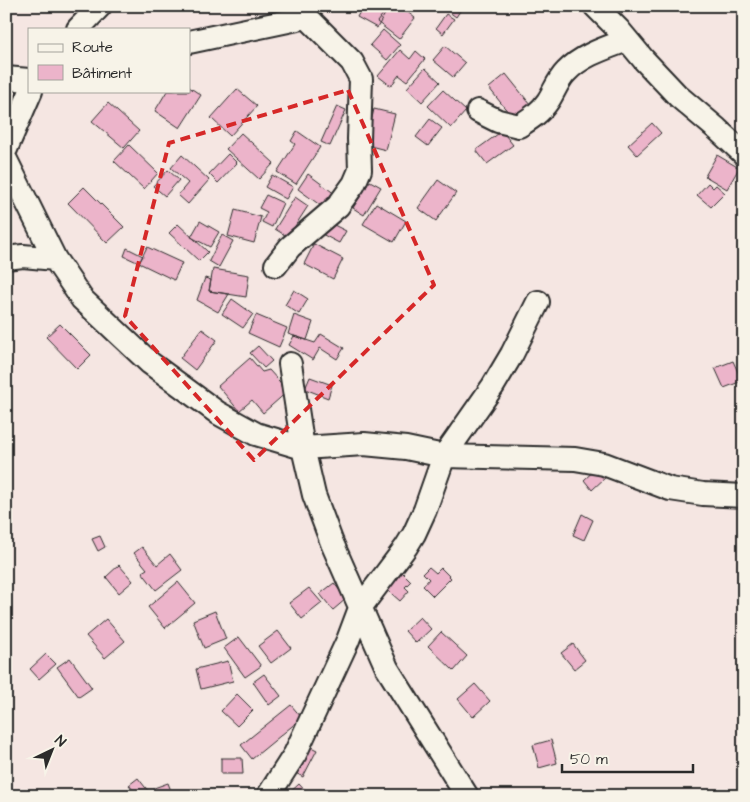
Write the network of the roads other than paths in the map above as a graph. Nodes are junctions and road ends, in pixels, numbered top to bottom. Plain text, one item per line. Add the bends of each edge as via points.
1 (100, 6) edge
2 (595, 6) edge
3 (306, 12) edge
4 (79, 28) edge
5 (627, 40) junction
6 (190, 42) edge
7 (6, 78) edge
8 (28, 80) edge
9 (32, 92) edge
10 (478, 111) dead end
11 (6, 149) edge
12 (744, 154) edge
13 (6, 160) edge
14 (6, 258) edge
15 (55, 258) junction
16 (276, 265) dead end
17 (538, 302) dead end
18 (290, 364) dead end
19 (303, 448) junction
20 (444, 456) junction
21 (744, 496) edge
22 (360, 608) junction
23 (268, 796) edge
24 (467, 796) edge

1 - 4 street
2 - 5 street
3 - 6 street
3 - 16 street via 352,62 361,79 360,170 338,206 290,247
5 - 10 street via 578,61 564,73 538,114 518,126 498,122
5 - 12 street via 678,96
7 - 8 street
9 - 11 street
13 - 15 street
14 - 15 street
15 - 19 street via 82,299 150,363 218,413 256,434
17 - 20 street via 498,378
18 - 19 street
19 - 20 street via 364,444
19 - 22 street via 314,495
20 - 21 street via 575,459 604,464 670,489
20 - 22 street via 426,510 414,534
22 - 23 street via 295,754
22 - 24 street via 386,668

